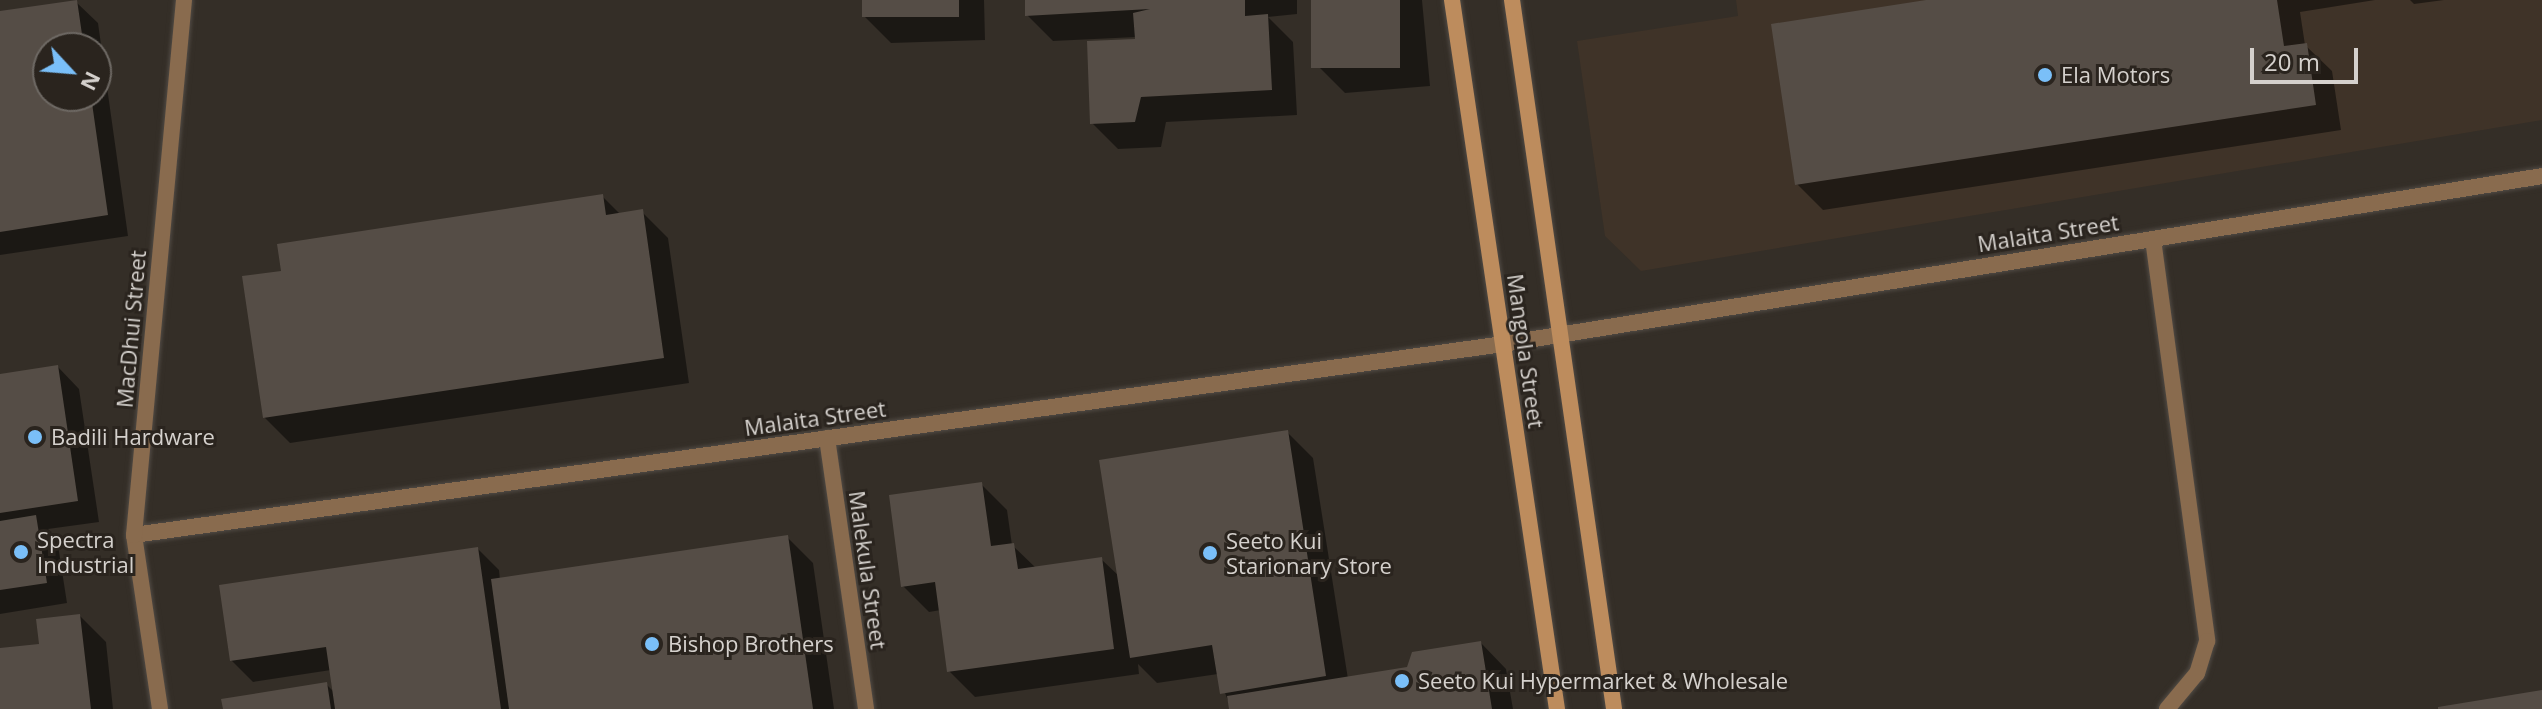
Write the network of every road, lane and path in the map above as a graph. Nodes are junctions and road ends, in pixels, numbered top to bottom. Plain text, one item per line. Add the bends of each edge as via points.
1 (184, 0) edge
2 (1452, 0) edge
3 (1512, 0) edge
4 (2542, 176) edge
5 (2153, 239) junction
6 (1560, 333) junction
7 (1503, 344) junction
8 (827, 438) junction
9 (134, 535) junction
10 (160, 709) edge
11 (866, 709) edge
12 (1557, 709) edge
13 (1614, 709) edge
14 (2167, 709) edge

1 - 9 street, MacDhui Street
2 - 7 main road, Mangola Street
3 - 6 main road, Mangola Street
4 - 5 street, Malaita Street
5 - 6 street, Malaita Street
5 - 14 street via 2207,641 2197,673
6 - 7 street, Malaita Street
6 - 13 main road, Mangola Street
7 - 8 street, Malaita Street
7 - 12 main road, Mangola Street
8 - 9 street, Malaita Street
8 - 11 street, Malekula Street
9 - 10 street, MacDhui Street

